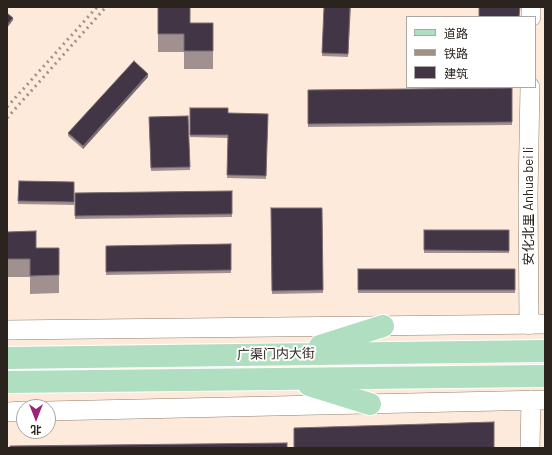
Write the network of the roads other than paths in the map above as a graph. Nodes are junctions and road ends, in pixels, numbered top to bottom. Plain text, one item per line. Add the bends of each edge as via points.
1 (530, 88) edge
2 (536, 195) edge
3 (537, 325) edge
4 (383, 326) junction
5 (7, 330) edge
6 (545, 351) edge
7 (298, 353) junction
8 (7, 358) edge
9 (545, 376) edge
10 (289, 379) junction
11 (7, 382) edge
12 (538, 400) edge
13 (370, 404) junction
14 (56, 411) edge
15 (530, 448) edge

1 - 2 street, 安化北里 Anhua bei li
2 - 3 street, 安化北里 Anhua bei li
3 - 4 street, 广渠门内大街
4 - 5 street, 广渠门内大街
4 - 7 main road
6 - 7 main road, 广渠门内大街
7 - 8 main road, 广渠门内大街
9 - 10 main road, 广渠门内大街
10 - 11 main road, 广渠门内大街
10 - 13 main road
12 - 13 street
12 - 15 street
13 - 14 street

